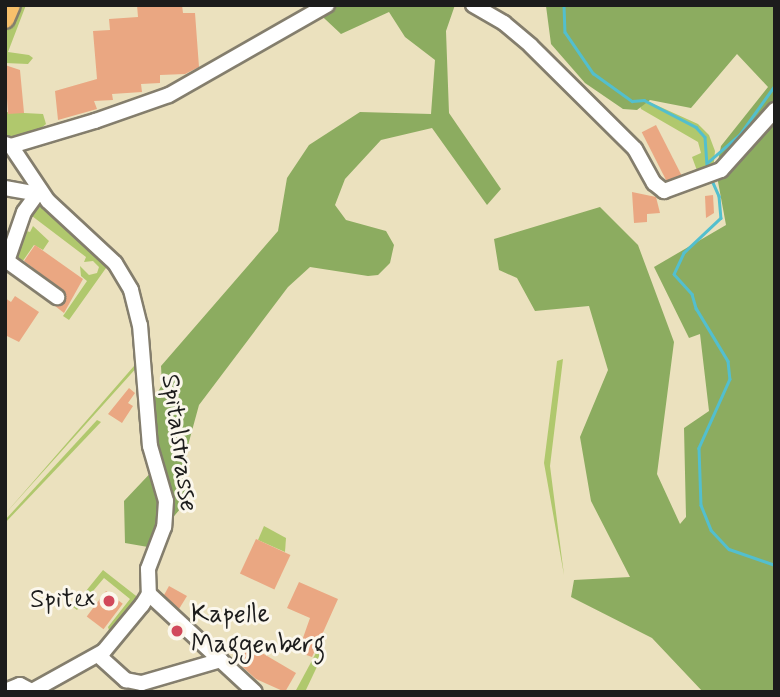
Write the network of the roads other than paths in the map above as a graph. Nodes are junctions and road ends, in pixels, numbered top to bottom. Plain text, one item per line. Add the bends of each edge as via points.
1 (11, 5) edge
2 (327, 5) edge
3 (473, 5) edge
4 (5, 19) edge
5 (775, 110) edge
6 (8, 145) edge
7 (5, 188) edge
8 (37, 191) junction
9 (57, 297) dead end
10 (149, 594) junction
11 (98, 655) junction
12 (220, 660) junction
13 (40, 690) edge
14 (5, 691) edge
15 (255, 692) edge

1 - 4 main road
2 - 6 street via 169,95
3 - 5 street via 519,35 635,149 664,191 721,170
6 - 8 street, Spitalstrasse
7 - 8 street
8 - 9 street via 7,261
8 - 10 street, Spitalstrasse via 115,263 135,300 146,422 166,501 164,527 148,569
10 - 11 street
10 - 12 street
11 - 12 street via 126,680 142,683
11 - 13 street
12 - 15 street
13 - 14 street via 20,685

